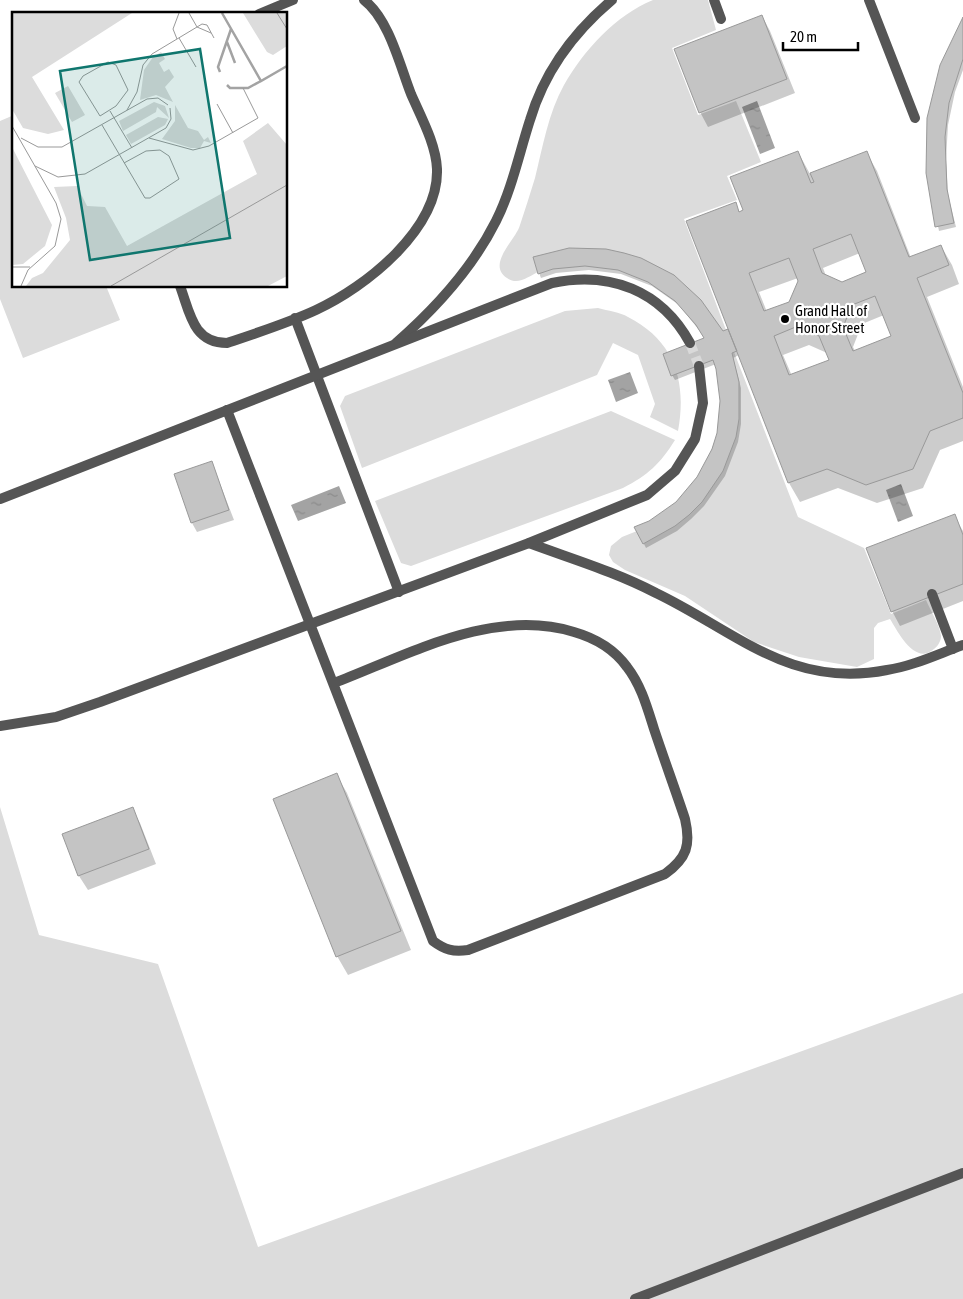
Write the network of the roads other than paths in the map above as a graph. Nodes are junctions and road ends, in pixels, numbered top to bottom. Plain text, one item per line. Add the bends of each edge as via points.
1 (293, 0) edge
2 (364, 0) edge
3 (612, 0) edge
4 (714, 0) edge
5 (869, 0) edge
6 (264, 12) edge
7 (721, 20) dead end
8 (914, 118) dead end
9 (181, 288) edge
10 (295, 318) junction
11 (690, 343) tunnel mouth
12 (395, 344) junction
13 (699, 366) tunnel mouth
14 (316, 375) junction
15 (227, 410) junction
16 (0, 499) edge
17 (529, 544) junction
18 (399, 592) junction
19 (932, 594) dead end
20 (311, 625) junction
21 (963, 645) edge
22 (953, 649) junction
23 (334, 684) junction
24 (0, 726) edge
25 (963, 1173) edge
26 (635, 1299) edge

1 - 6 street
2 - 10 street via 381,18 429,138 437,168 433,200 422,221 380,267 339,297
3 - 12 street via 580,31 550,73 530,120 512,184 476,255 452,288
4 - 7 street
5 - 8 street
9 - 10 street via 196,328 201,335 218,343 227,343
10 - 14 street
11 - 12 street via 673,316 644,294 608,280 590,278 552,283
12 - 14 street
13 - 17 street via 703,403 700,421 695,439 675,471 654,490 630,504
14 - 15 street
14 - 18 street
15 - 16 street
15 - 20 street
17 - 18 street
17 - 22 street via 623,577 778,661 806,669 862,674 889,670
18 - 20 street
19 - 22 street
20 - 23 street
20 - 24 street via 64,714
21 - 22 street
23 - 23 street via 469,632 493,627 542,625 589,636 610,648 639,686 685,819 686,851 678,865 665,874 468,950 456,952 443,948 428,929
25 - 26 street

